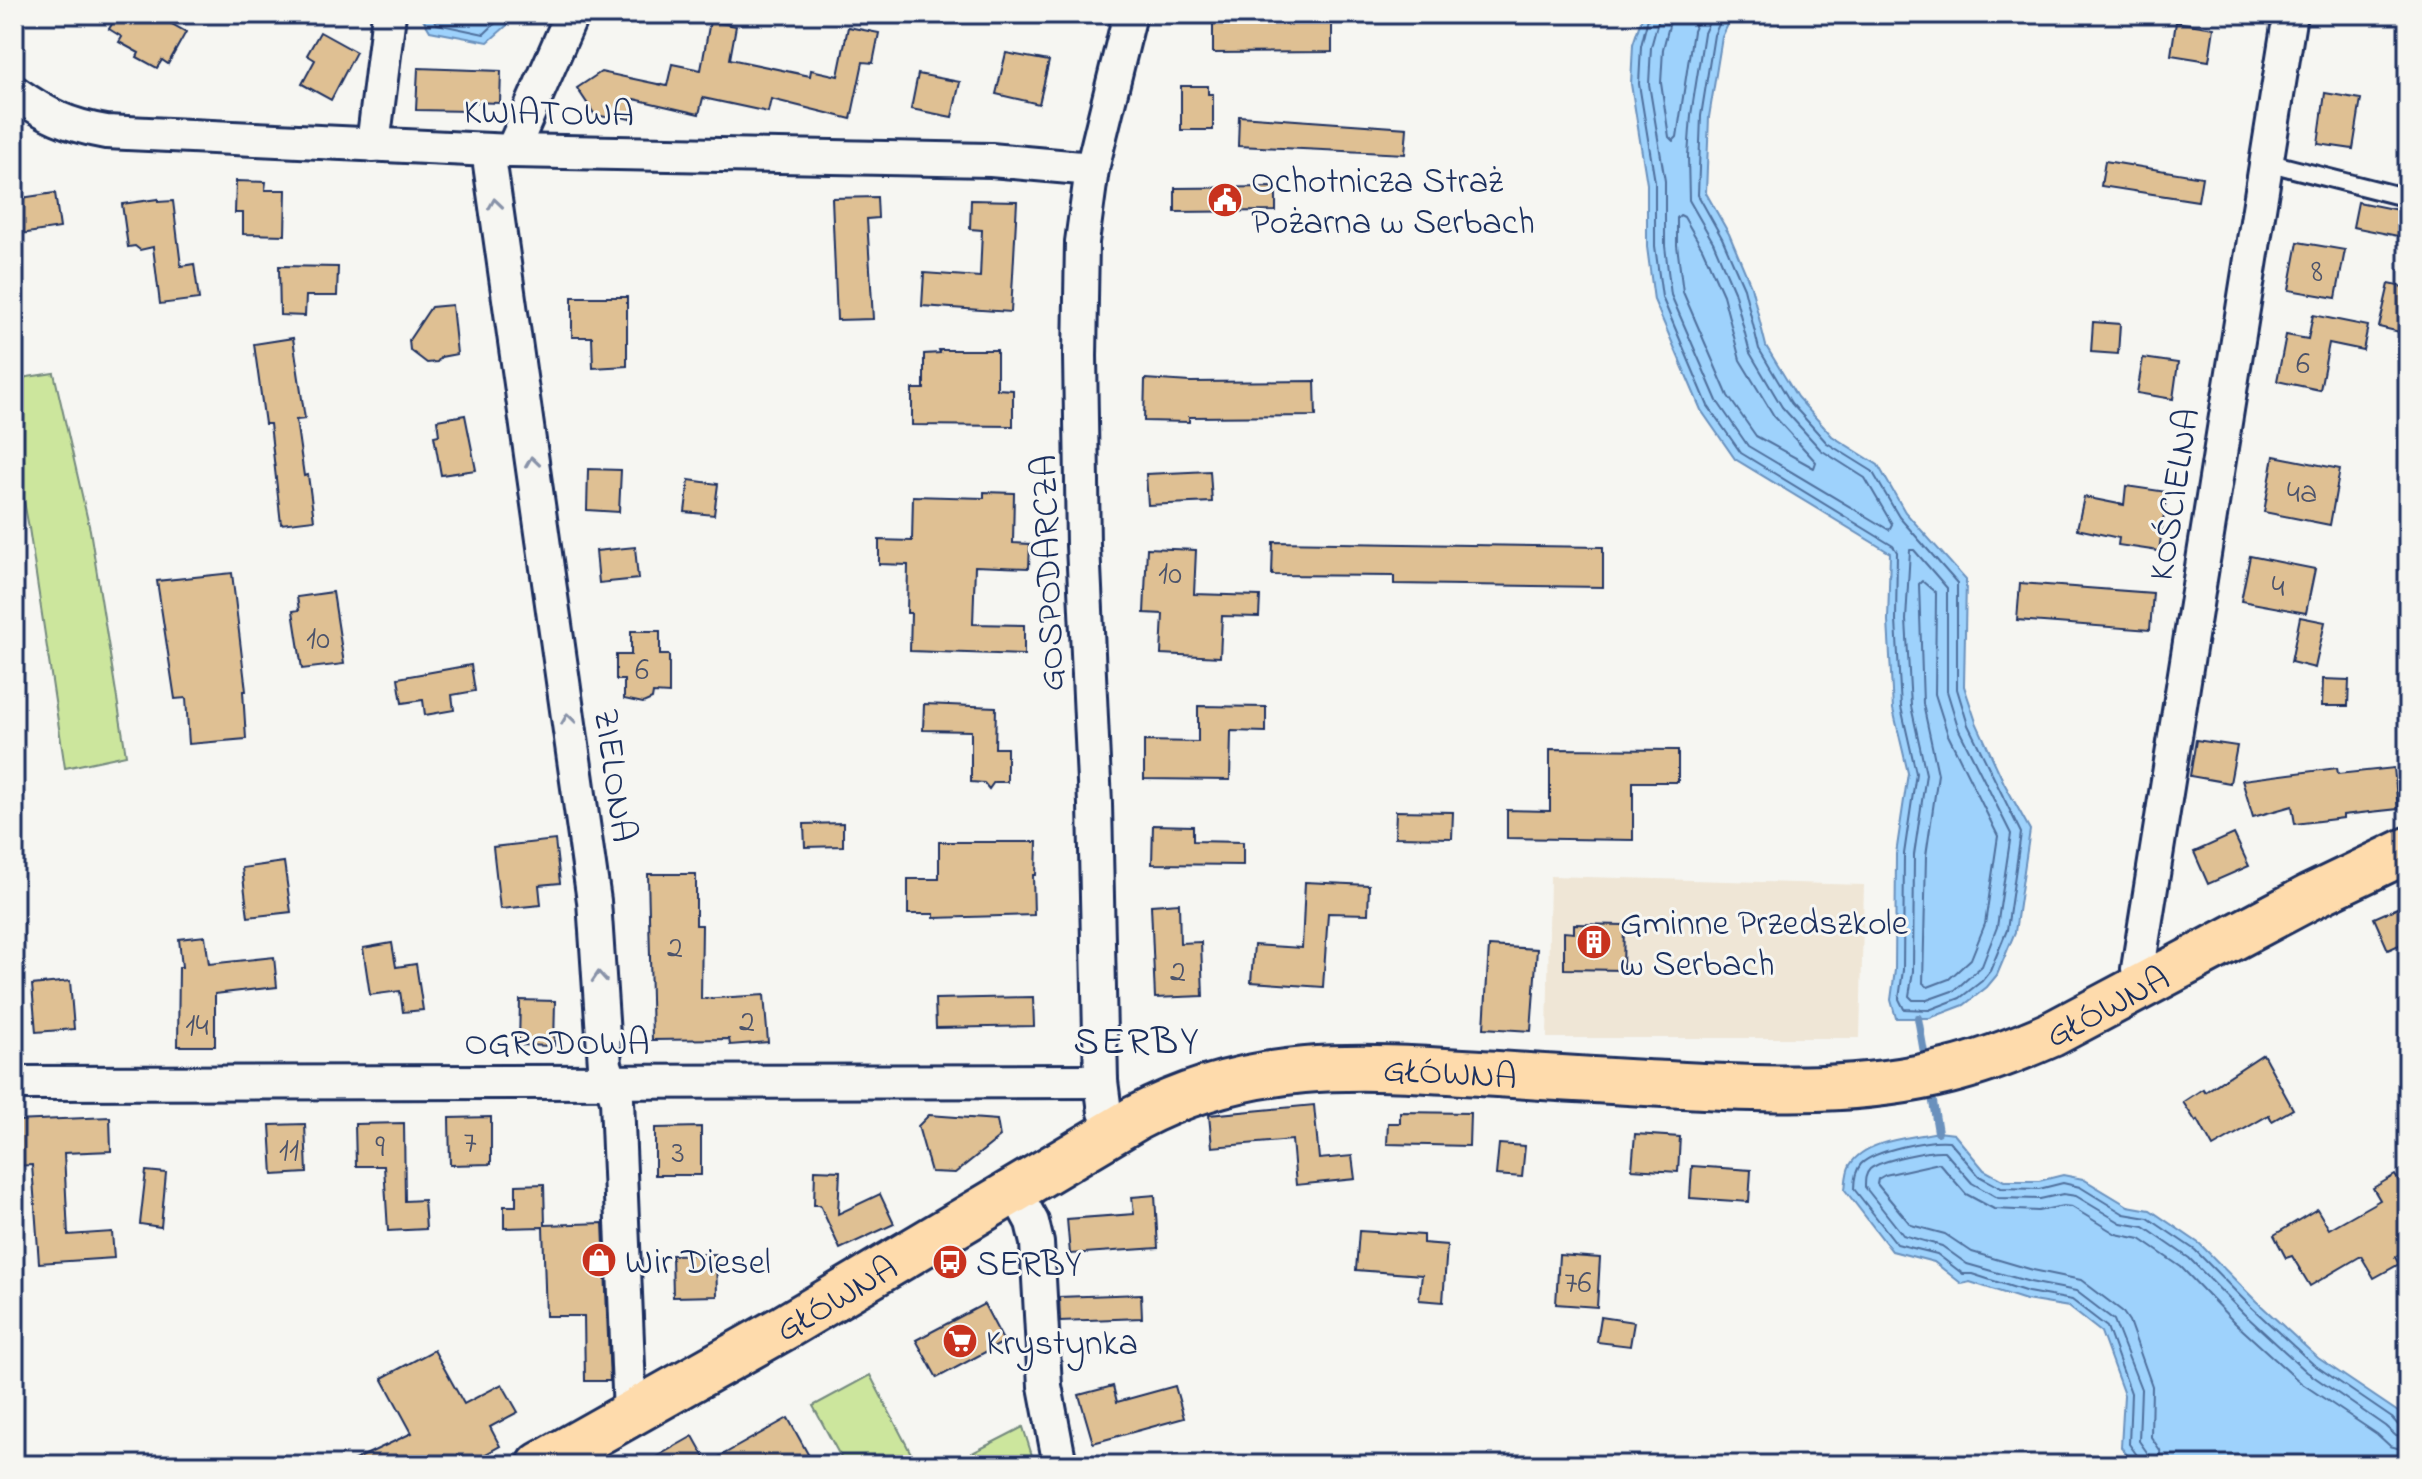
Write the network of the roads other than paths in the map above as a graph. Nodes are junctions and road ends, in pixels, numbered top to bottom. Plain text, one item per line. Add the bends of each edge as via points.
1 (389, 14) edge
2 (572, 14) edge
3 (1130, 14) edge
4 (2290, 14) edge
5 (14, 92) edge
6 (373, 145) junction
7 (500, 151) junction
8 (2266, 162) junction
9 (1092, 169) junction
10 (2408, 198) edge
11 (2408, 850) edge
12 (2147, 985) junction
13 (1101, 1081) junction
14 (611, 1082) junction
15 (14, 1083) edge
16 (1116, 1130) junction
17 (1015, 1191) junction
18 (630, 1414) junction
19 (540, 1465) edge
20 (1060, 1465) edge

1 - 6 street
2 - 7 street
3 - 9 street, GOSPODARCZA
4 - 8 street, KOŚCIELNA
5 - 6 street, KWIATOWA via 72,126 106,132
6 - 7 street, KWIATOWA
7 - 9 street, KWIATOWA via 991,160
14 -> 7 street, ZIELONA via 605,1065 594,901
8 - 10 lane
8 - 12 street, KOŚCIELNA via 2138,969
9 - 13 street, GOSPODARCZA via 1082,242 1080,356
11 - 12 main road, GŁÓWNA
12 - 16 main road, GŁÓWNA via 2015,1050 1928,1076 1823,1088 1732,1088 1434,1070 1308,1069 1210,1085
13 - 14 street, OGRODOWA
13 - 16 street, GOSPODARCZA via 1105,1112
14 - 15 street, OGRODOWA
14 - 18 street, ZIELONA via 617,1100
16 - 17 main road, GŁÓWNA
17 - 18 main road, GŁÓWNA
17 - 20 street via 1037,1243 1045,1386
18 - 19 main road, GŁÓWNA

